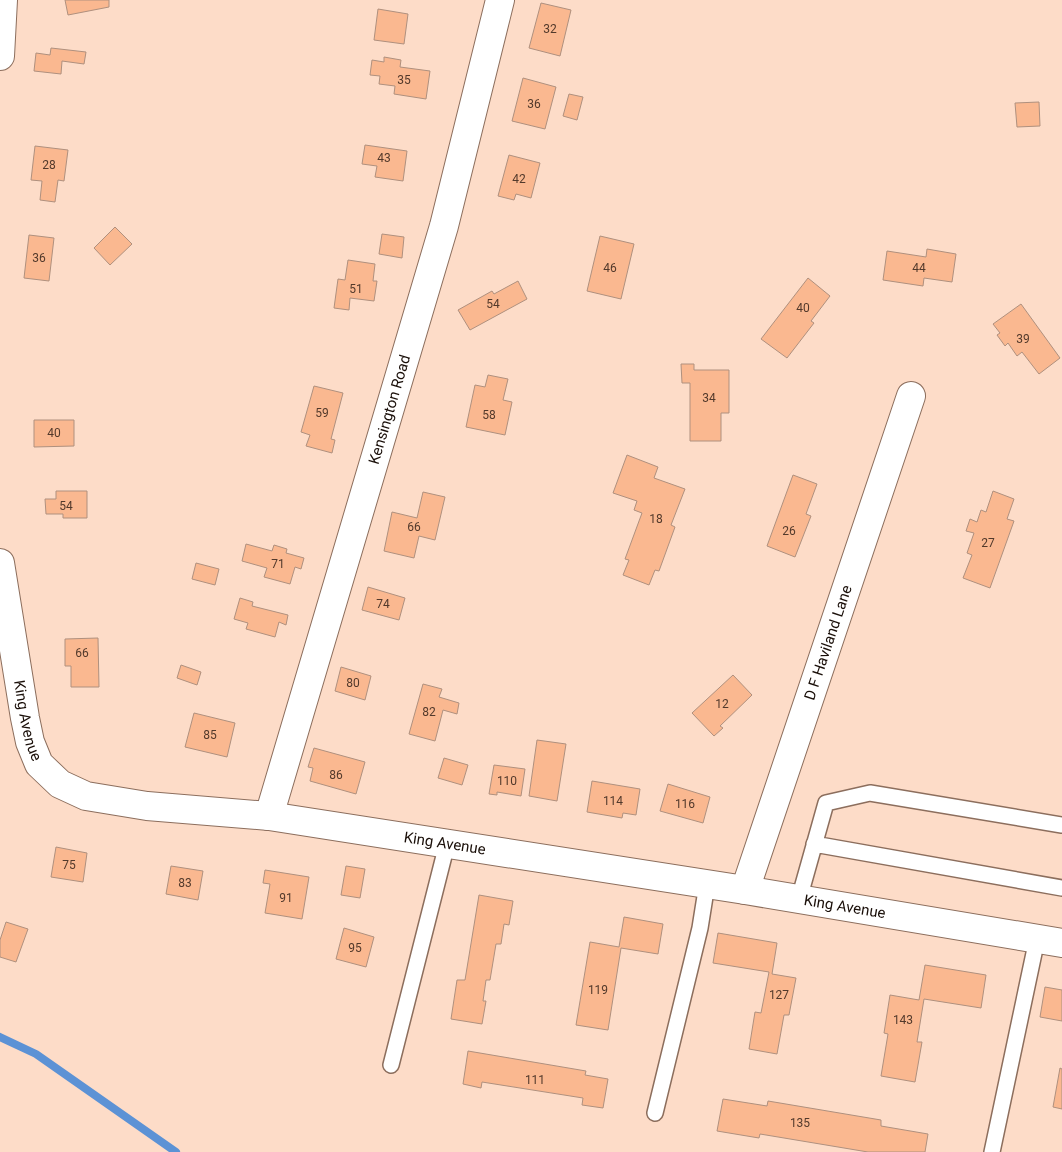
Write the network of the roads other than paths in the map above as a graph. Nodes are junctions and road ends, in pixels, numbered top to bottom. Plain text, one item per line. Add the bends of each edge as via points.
1 (3, 0) edge
2 (500, 0) edge
3 (0, 56) edge
4 (911, 396) dead end
5 (0, 563) edge
6 (269, 816) junction
7 (1062, 824) edge
8 (446, 844) junction
9 (814, 844) junction
10 (707, 884) junction
11 (1062, 888) edge
12 (745, 890) junction
13 (799, 898) junction
14 (1050, 941) edge
15 (391, 1065) dead end
16 (655, 1113) dead end
17 (992, 1152) edge

1 - 3 street
2 - 6 street, Kensington Road via 444,226
4 - 12 street, D F Haviland Lane
5 - 6 street, King Avenue via 30,742 39,764 60,784 86,796 147,806
6 - 8 street, King Avenue
7 - 9 lane via 870,793 826,803
8 - 10 street, King Avenue
8 - 15 lane
9 - 11 lane
9 - 13 lane
10 - 12 street, King Avenue
10 - 16 lane via 700,928
12 - 13 street, King Avenue
13 - 14 street, King Avenue
14 - 17 lane

